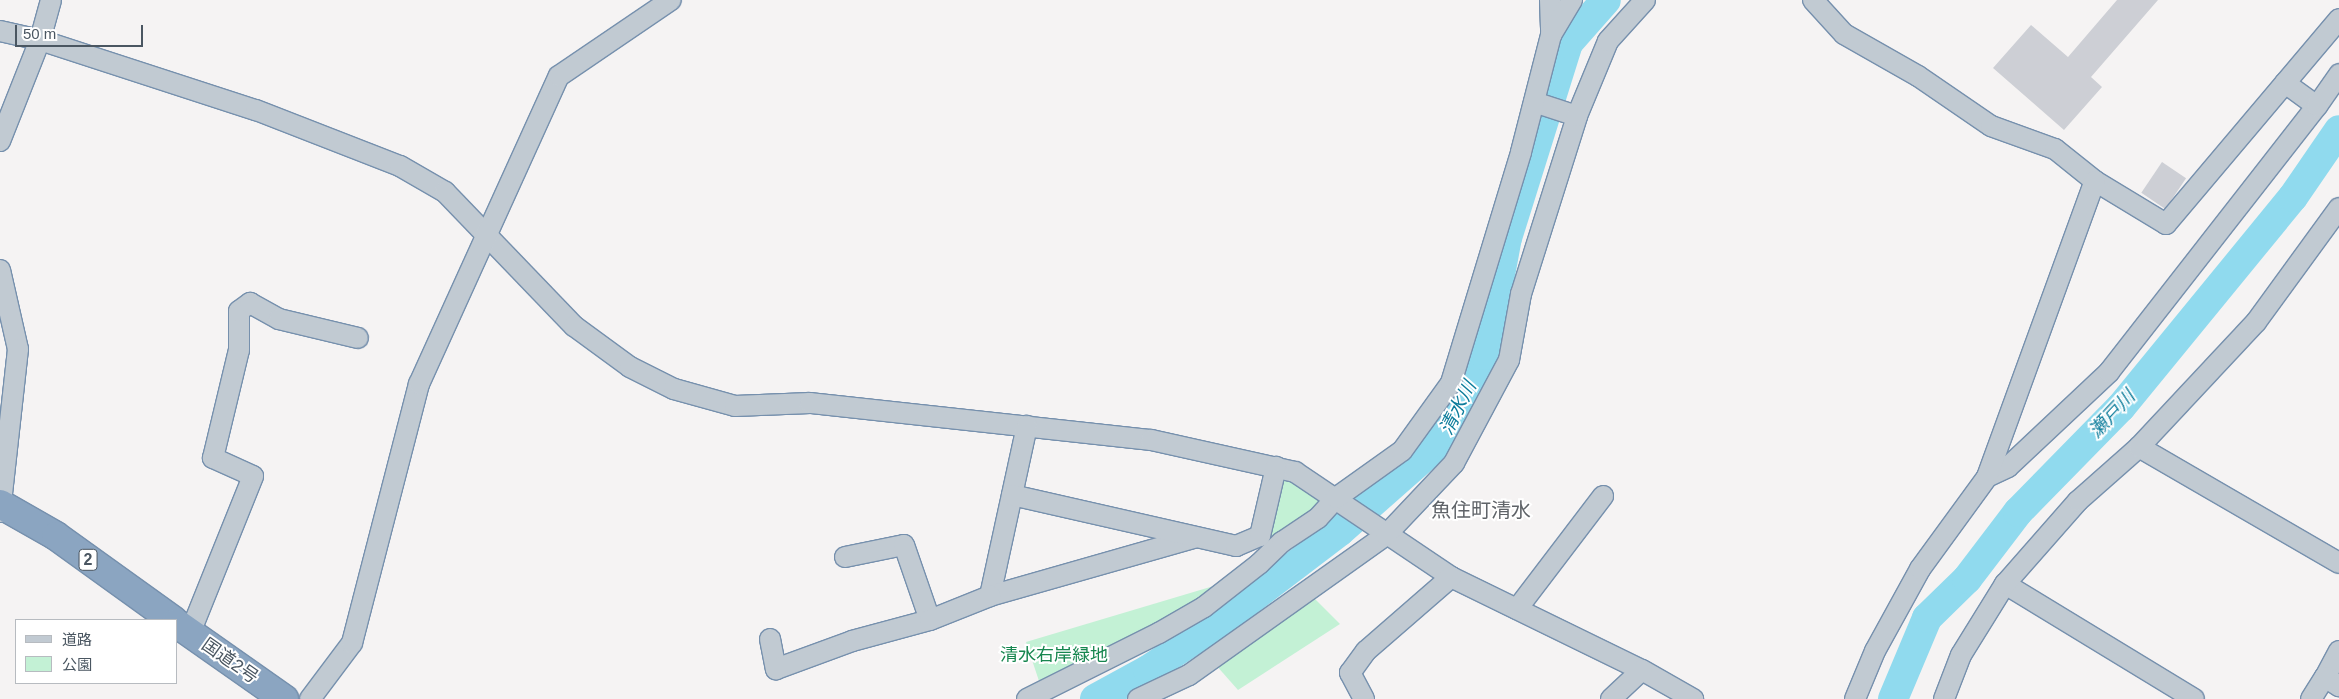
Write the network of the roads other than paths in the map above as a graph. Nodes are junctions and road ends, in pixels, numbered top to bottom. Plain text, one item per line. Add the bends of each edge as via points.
1 (51, 0) edge
2 (672, 0) edge
3 (1550, 0) edge
4 (1572, 0) edge
5 (1645, 0) edge
6 (1813, 0) edge
7 (2339, 19) edge
8 (0, 31) edge
9 (1551, 35) junction
10 (40, 40) junction
11 (2339, 74) edge
12 (2285, 83) junction
13 (1534, 102) junction
14 (2317, 106) junction
15 (1577, 116) junction
16 (0, 141) edge
17 (2095, 181) junction
18 (2339, 208) edge
19 (486, 234) junction
20 (0, 270) edge
21 (358, 338) dead end
22 (1027, 426) junction
23 (2138, 447) junction
24 (1276, 468) junction
25 (1987, 477) junction
26 (1012, 495) junction
27 (1603, 496) dead end
28 (1336, 498) junction
29 (1, 507) edge
30 (1386, 535) junction
31 (1194, 538) junction
32 (845, 557) dead end
33 (2339, 563) edge
34 (1451, 577) junction
35 (2005, 584) junction
36 (990, 596) junction
37 (1517, 609) junction
38 (172, 619) edge
39 (930, 620) junction
40 (180, 625) edge
41 (770, 638) dead end
42 (2339, 651) edge
43 (1642, 670) junction
44 (2332, 682) edge
45 (284, 699) edge
46 (310, 699) edge
47 (1027, 699) edge
48 (1138, 699) edge
49 (1364, 699) edge
50 (1611, 699) edge
51 (1692, 699) edge
52 (1856, 699) edge
53 (1944, 699) edge
54 (2194, 699) edge
55 (2311, 699) edge

1 - 10 street
2 - 19 street via 559,76
3 - 9 street
4 - 9 street
5 - 15 street via 1608,41
6 - 17 street via 1844,34 1918,76 1990,126 2055,149
7 - 12 street
8 - 10 street
9 - 13 street
10 - 16 street
10 - 19 street via 256,110 400,166 445,192
11 - 14 street
12 - 14 street
12 - 17 street via 2166,224
13 - 15 street
13 - 28 street via 1451,383 1402,451
14 - 25 street via 2109,372 2008,467
15 - 30 street via 1521,294 1509,360 1454,463
17 - 25 street
18 - 23 street via 2256,322
19 - 22 street via 574,326 630,367 674,389 735,406 810,404
19 - 46 street via 419,384 352,643
20 - 29 street via 18,349
21 - 40 street via 279,319 250,303 239,311 239,350 213,458 252,476
22 - 24 street via 1151,440
22 - 26 street
23 - 33 street
23 - 35 street via 2078,501
24 - 28 street via 1296,472
24 - 31 street via 1260,536 1236,546
25 - 52 street via 1920,569 1875,651
26 - 31 street
26 - 36 street
27 - 37 street
28 - 30 street
28 - 47 street via 1318,518 1282,542 1260,564 1204,607
29 - 38 highway, 国道2号 / 2 via 56,536
30 - 34 street
30 - 48 street via 1189,675
31 - 36 street
32 - 39 street via 904,545
34 - 37 street
34 - 49 street via 1366,651 1350,673
35 - 53 street via 1961,655
35 - 54 street
36 - 39 street
37 - 43 street
39 - 41 street via 852,641 776,670
40 - 45 highway, 国道2号 / 2
42 - 44 street
43 - 50 street
43 - 51 street
44 - 55 street

